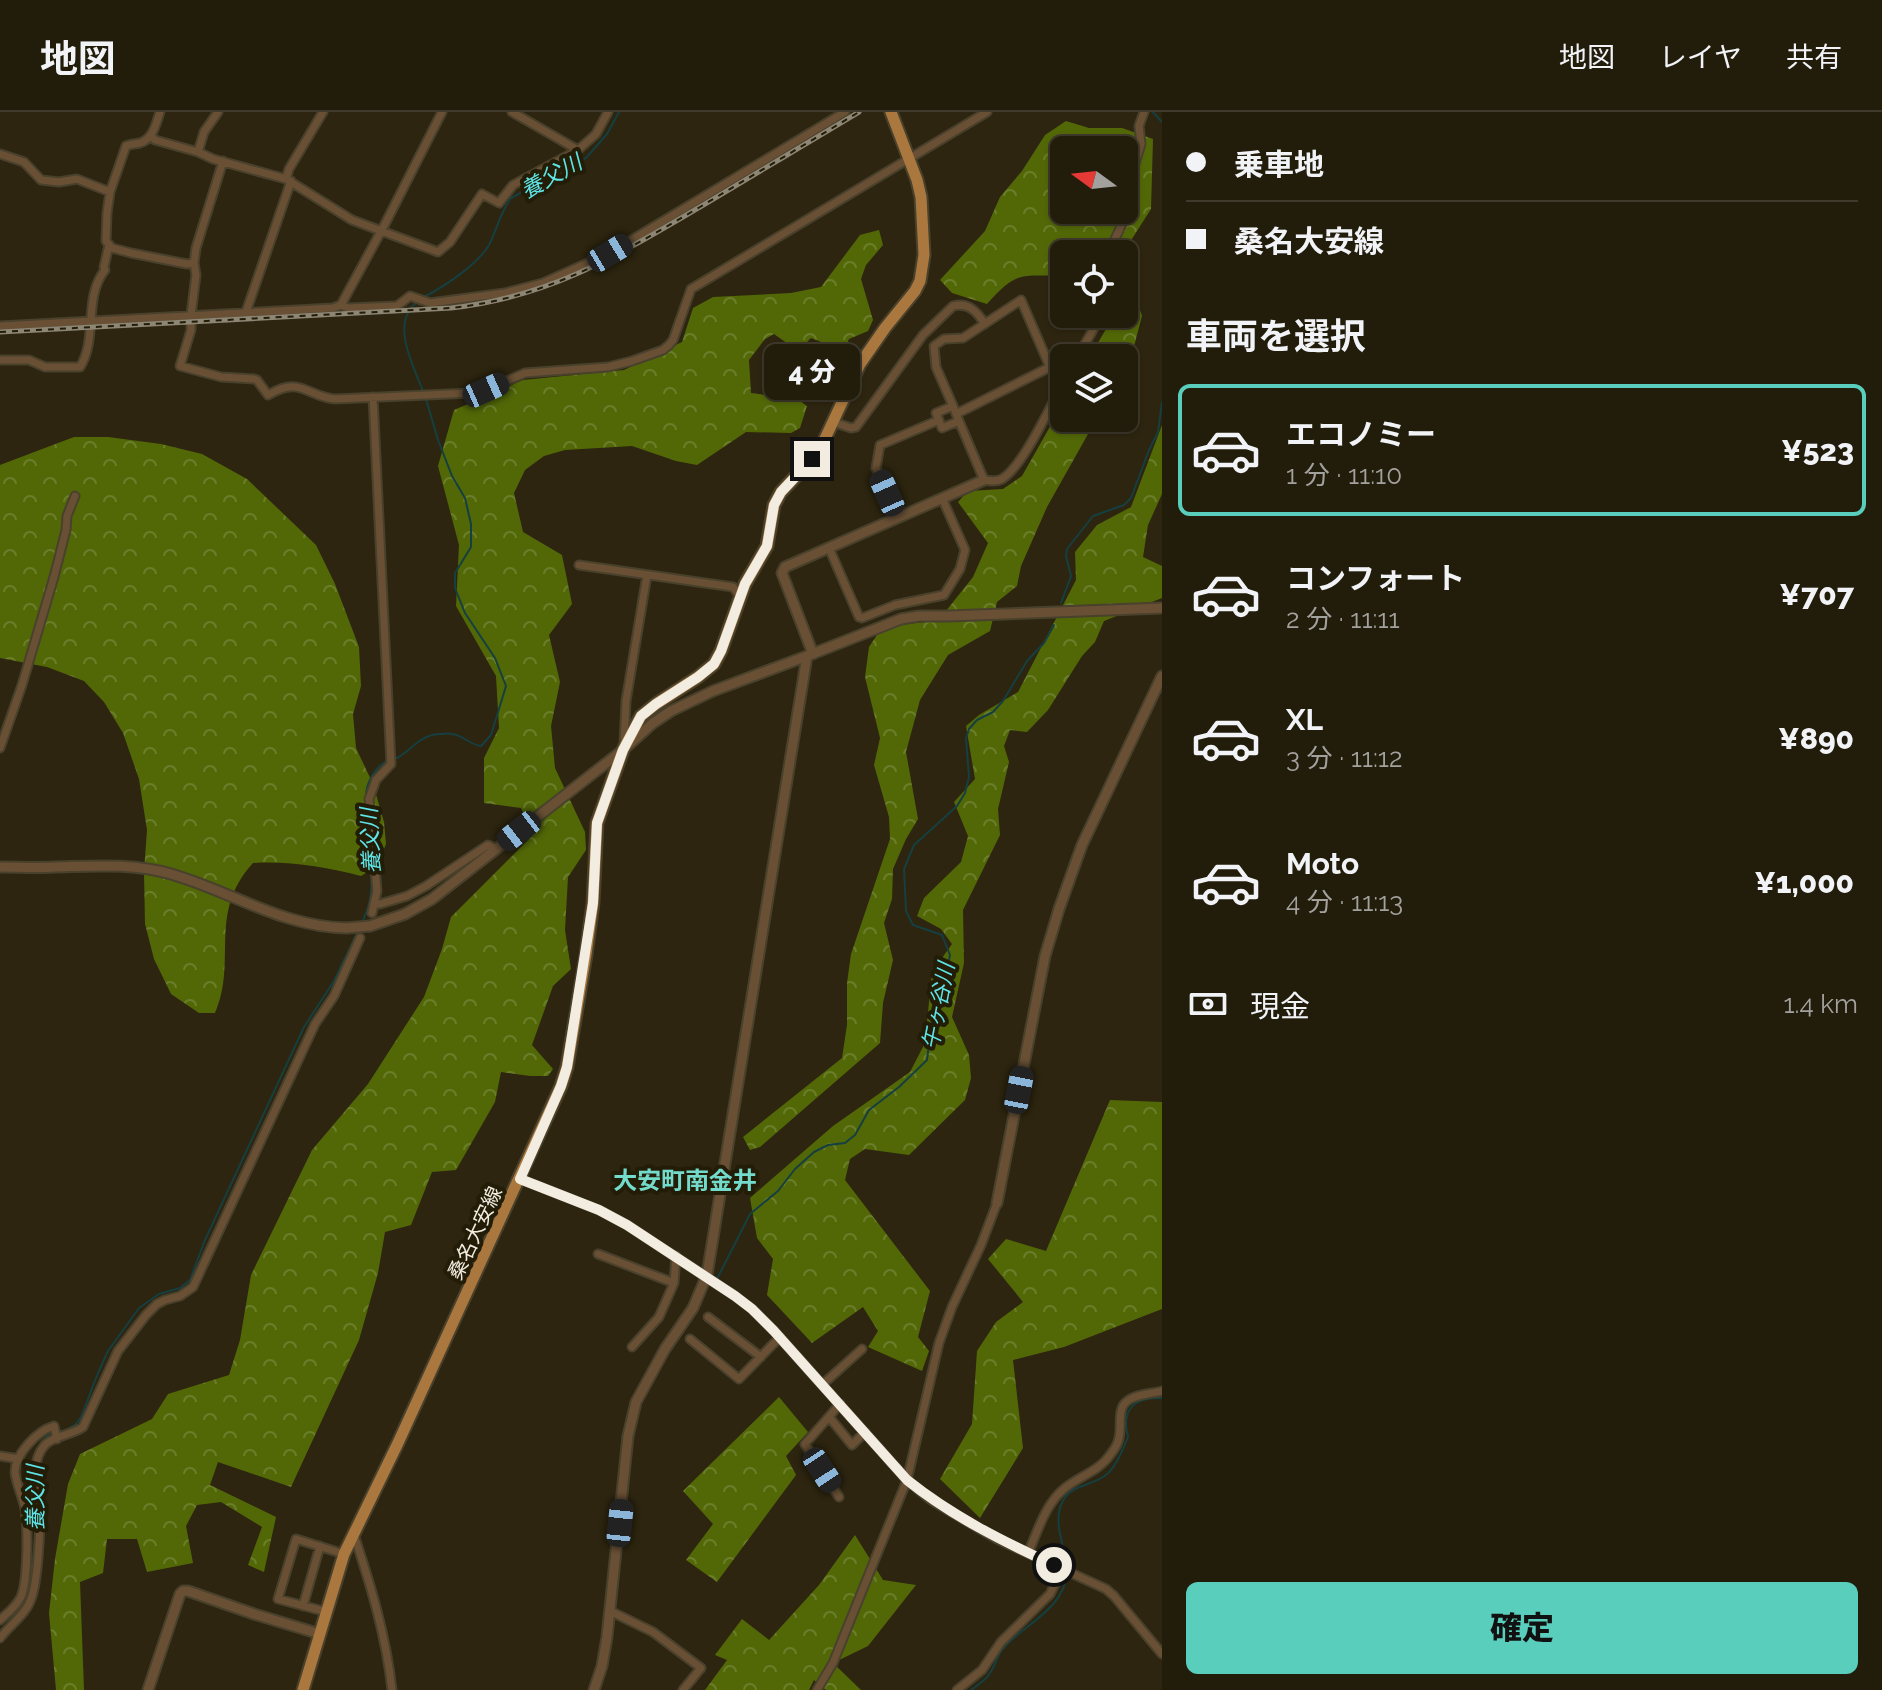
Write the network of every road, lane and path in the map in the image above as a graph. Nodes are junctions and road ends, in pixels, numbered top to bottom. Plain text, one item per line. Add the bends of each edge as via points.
1 (160, 112) edge
2 (218, 112) edge
3 (323, 112) edge
4 (442, 112) edge
5 (512, 112) edge
6 (608, 112) edge
7 (845, 112) edge
8 (891, 112) edge
9 (987, 112) edge
10 (1144, 112) edge
11 (151, 136) junction
12 (578, 150) junction
13 (198, 152) junction
14 (0, 154) edge
15 (909, 158) junction
16 (223, 161) junction
17 (288, 180) junction
18 (110, 192) junction
19 (381, 231) junction
20 (1115, 240) edge
21 (109, 245) junction
22 (194, 263) junction
23 (341, 305) junction
24 (246, 312) junction
25 (191, 315) junction
26 (91, 321) junction
27 (985, 324) junction
28 (0, 326) edge
29 (0, 360) edge
30 (373, 397) junction
31 (1050, 407) edge
32 (956, 413) junction
33 (939, 420) junction
34 (833, 422) junction
35 (984, 480) junction
36 (75, 496) dead end
37 (942, 498) junction
38 (899, 517) junction
39 (829, 548) junction
40 (579, 565) dead end
41 (647, 575) junction
42 (740, 596) junction
43 (1162, 608) edge
44 (810, 655) junction
45 (1162, 676) edge
46 (0, 748) edge
47 (623, 750) junction
48 (494, 851) junction
49 (0, 867) edge
50 (375, 904) junction
51 (372, 913) dead end
52 (360, 938) dead end
53 (520, 1179) junction
54 (997, 1203) joint
55 (598, 1254) dead end
56 (676, 1256) junction
57 (707, 1275) junction
58 (674, 1283) junction
59 (708, 1317) dead end
60 (780, 1337) junction
61 (690, 1339) dead end
62 (632, 1347) dead end
63 (862, 1349) dead end
64 (761, 1357) junction
65 (823, 1384) junction
66 (1162, 1391) edge
67 (840, 1404) junction
68 (830, 1418) junction
69 (865, 1432) junction
70 (57, 1438) junction
71 (0, 1456) edge
72 (19, 1459) junction
73 (907, 1480) junction
74 (839, 1497) dead end
75 (353, 1533) junction
76 (320, 1546) junction
77 (1028, 1553) junction
78 (344, 1554) junction
79 (1057, 1566) junction
80 (303, 1606) junction
81 (610, 1611) junction
82 (327, 1612) junction
83 (0, 1620) edge
84 (320, 1634) junction
85 (0, 1638) edge
86 (1162, 1654) edge
87 (148, 1690) edge
88 (303, 1690) edge
89 (392, 1690) edge
90 (594, 1690) edge
91 (683, 1690) edge
92 (817, 1690) edge
93 (957, 1690) edge

1 - 11 street
2 - 13 street
3 - 17 street via 289,169
4 - 19 street
5 - 12 street
6 - 12 street via 596,134
7 - 23 street via 610,253 543,283 455,300 410,296 397,306
8 - 15 main road, 桑名大安線
9 - 15 street
10 - 20 street via 1129,209
11 - 13 street
11 - 18 street via 126,146
12 - 19 street via 513,185 499,203 482,194 438,252
13 - 16 street
14 - 18 street via 24,162 41,180 77,179
15 - 30 street via 691,289 673,340 663,350 608,367 525,373 480,392
15 - 34 main road, 桑名大安線 via 921,197 920,281 860,364
16 - 17 street
16 - 22 street
17 - 19 street via 352,220
17 - 24 street
18 - 21 street
19 - 23 street
21 - 22 street
21 - 26 street
22 - 25 street
23 - 24 street
24 - 25 street
25 - 26 street
25 - 30 street via 180,366 254,379 268,395 295,387 327,398
26 - 28 street
26 - 29 street via 80,367
27 - 32 street via 963,338 944,339 934,346 936,367
27 - 32 street via 1021,300 1050,367
27 - 34 street via 976,310 953,306 923,335 856,427
30 - 50 street via 391,764 376,780 369,799
31 - 35 street via 1018,465 1000,480
32 - 33 street via 936,413
32 - 33 street via 942,428
32 - 35 street
33 - 38 street via 880,445 876,468
34 - 42 main road, 桑名大安線 via 822,445 774,505 767,546
35 - 37 street
36 - 46 street
37 - 38 street
37 - 39 street via 965,550 944,595 859,617
38 - 39 street
39 - 44 street via 782,573
40 - 41 street
41 - 42 street via 733,587
41 - 47 street
42 - 47 main road, 桑名大安線 via 714,664 641,716
43 - 44 street via 919,616
44 - 47 street via 671,711
44 - 57 street
45 - 54 street via 1082,845 1059,909 1045,956
47 - 48 street
47 - 53 main road, 桑名大安線 via 597,823 593,903 567,1067
48 - 49 street, bridge via 422,905 356,928 299,922 143,868
48 - 50 street via 488,845 414,892
50 - 51 street
52 - 70 street via 193,1287 146,1315 118,1351 83,1427
53 - 56 street via 599,1210
53 - 75 main road, 桑名大安線
54 - 73 street via 939,1343
55 - 58 street
56 - 57 street
56 - 58 street
57 - 60 street
57 - 81 street via 636,1402
58 - 62 street via 659,1317
59 - 64 street
60 - 64 street
60 - 65 street
61 - 64 street via 739,1379
63 - 65 street
65 - 67 street
66 - 77 street via 1134,1397 1122,1407 1119,1441 1112,1453 1058,1494
67 - 68 street
67 - 69 street
68 - 69 street via 852,1445
68 - 74 street via 805,1444
69 - 73 street
70 - 72 street via 54,1427 47,1428
70 - 85 street via 46,1443 35,1468 40,1512 31,1600
71 - 72 street
72 - 83 street via 15,1472 27,1528 23,1590
73 - 77 street via 931,1500
73 - 92 street via 833,1663
75 - 78 main road, 桑名大安線
75 - 89 street via 383,1630
76 - 78 street
76 - 80 street
76 - 80 street via 296,1539 278,1599
77 - 79 street
78 - 82 main road, 桑名大安線
79 - 86 street via 1106,1589
79 - 93 street via 1050,1594 1001,1642 982,1670
80 - 82 street
81 - 90 street
81 - 91 street via 653,1632 701,1668
82 - 84 main road, 桑名大安線
84 - 87 street via 183,1591
84 - 88 main road, 桑名大安線

